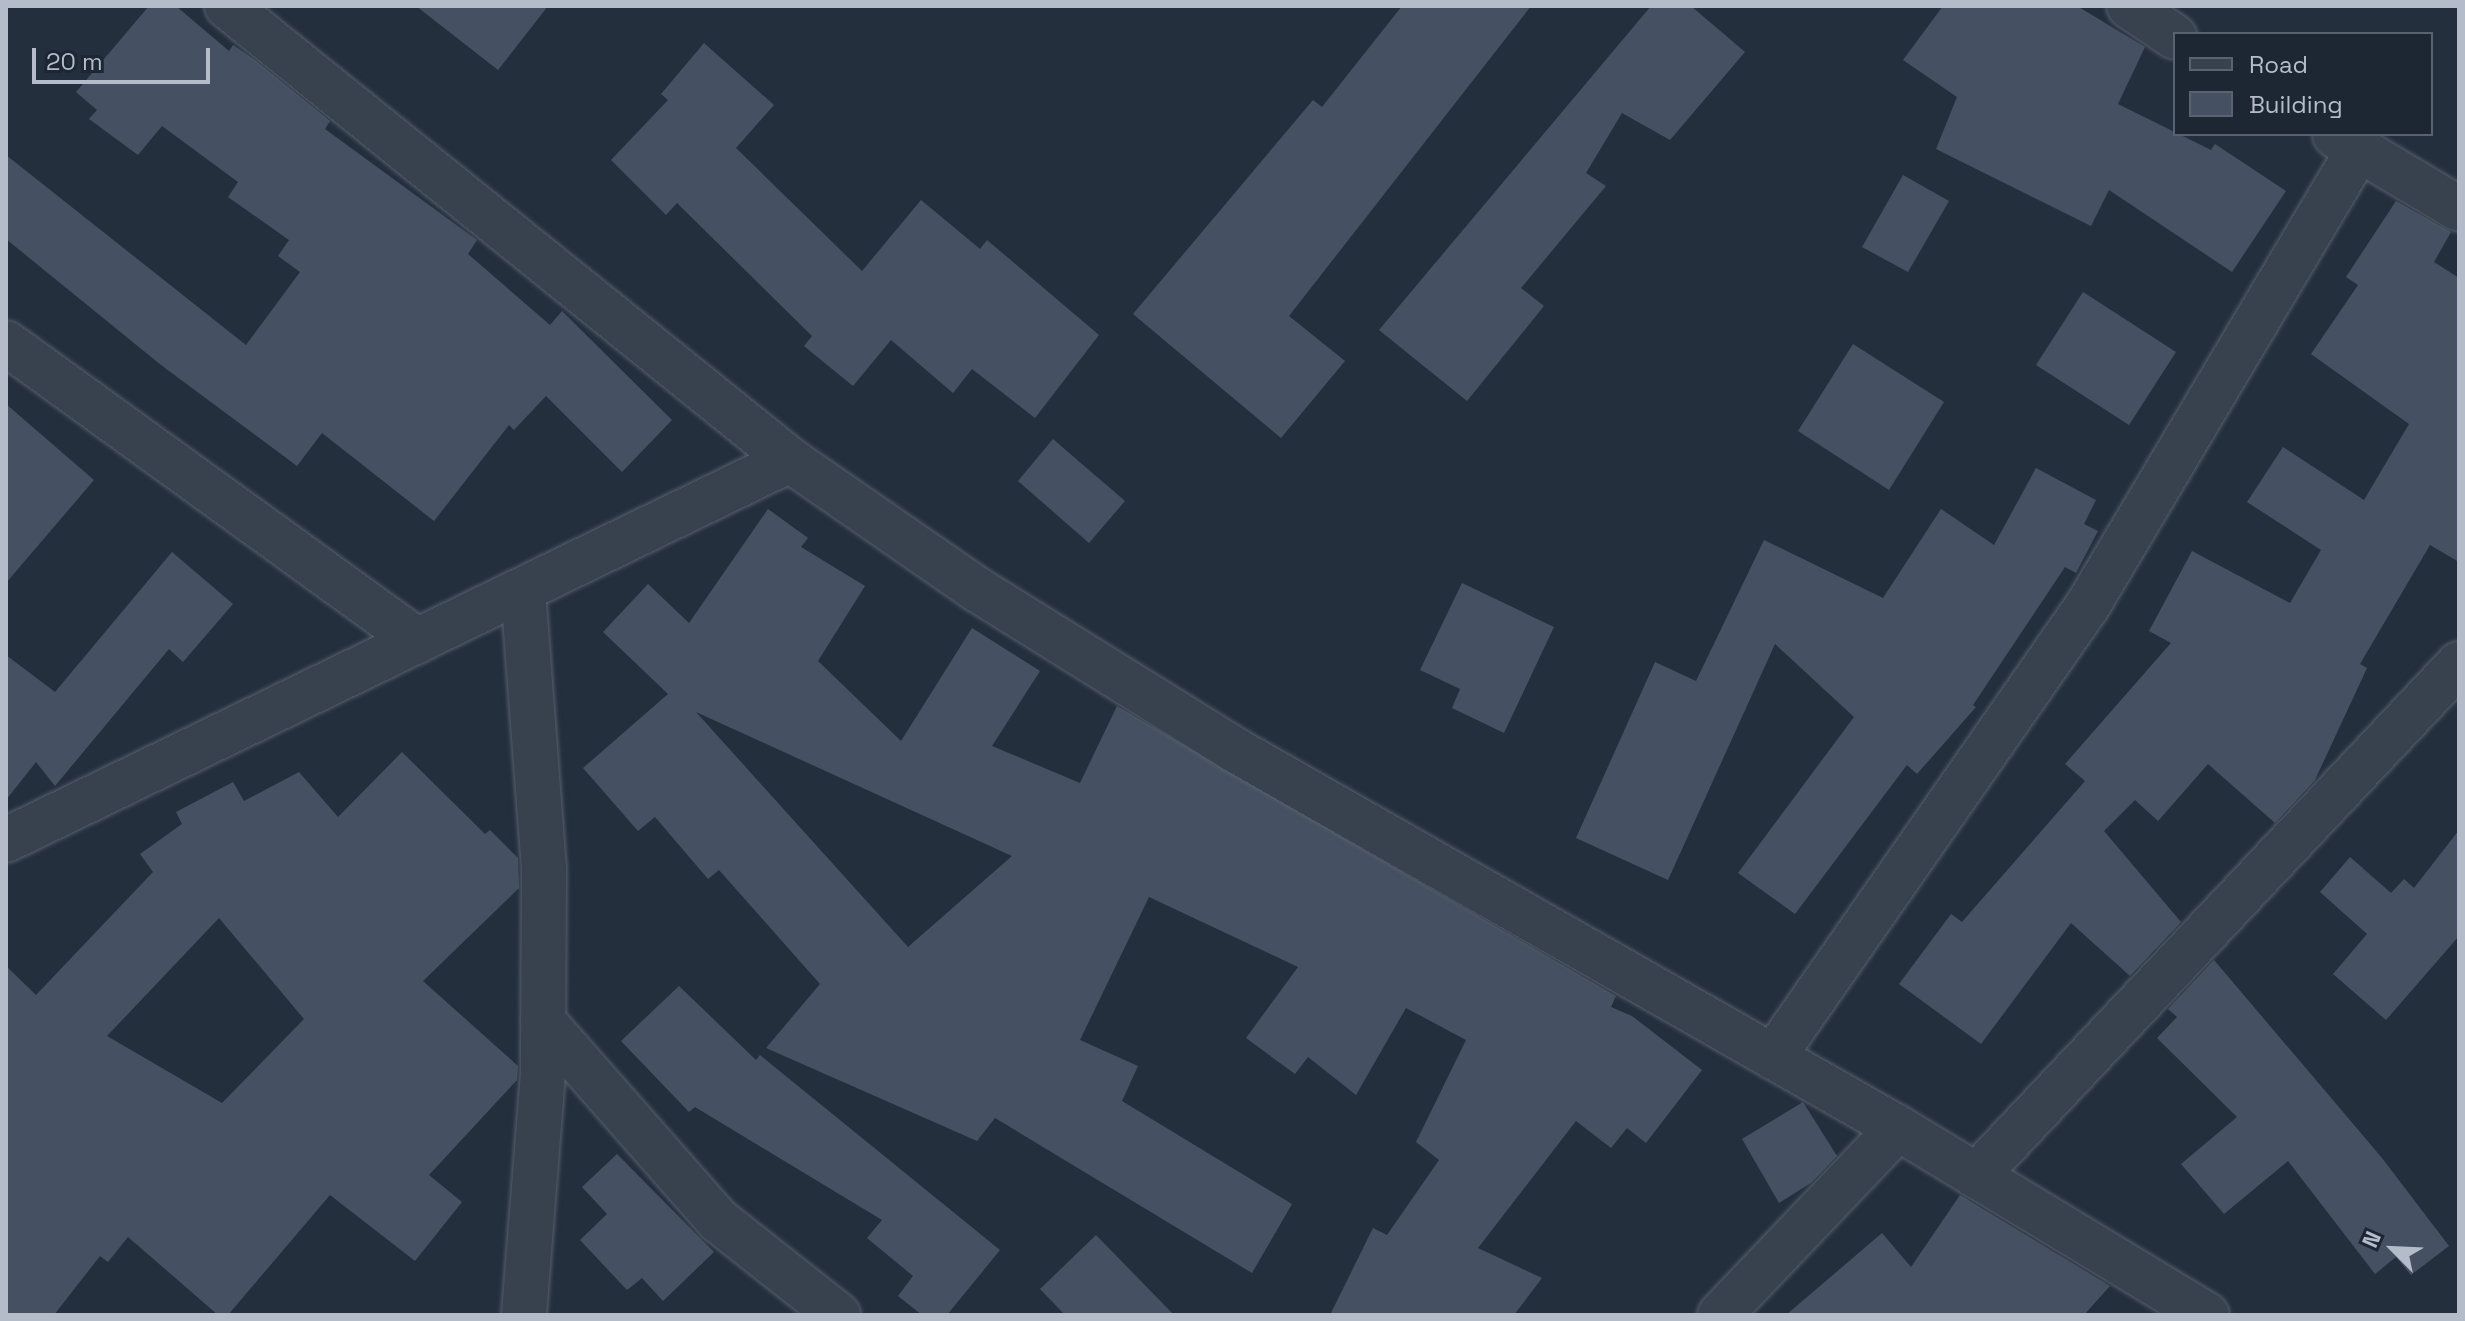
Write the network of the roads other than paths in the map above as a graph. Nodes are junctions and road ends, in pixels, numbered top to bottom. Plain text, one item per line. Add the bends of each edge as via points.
1 (227, 6) edge
2 (2129, 6) edge
3 (2173, 36) edge
4 (2346, 142) edge
5 (2459, 209) edge
6 (6, 343) edge
7 (790, 460) junction
8 (523, 590) junction
9 (418, 641) junction
10 (2459, 664) edge
11 (6, 840) edge
12 (543, 1021) junction
13 (1773, 1057) junction
14 (1898, 1128) junction
15 (1976, 1176) junction
16 (524, 1315) edge
17 (838, 1315) edge
18 (1720, 1315) edge
19 (2207, 1315) edge

1 - 7 street
2 - 3 street
4 - 5 street
4 - 13 street via 2088,605
6 - 9 street
7 - 8 street
7 - 13 street via 978,590 1235,750
8 - 9 street
8 - 12 street via 544,868
9 - 11 street
10 - 15 street
12 - 16 street
12 - 17 street via 719,1221
13 - 14 street
14 - 15 street
14 - 18 street
15 - 19 street

